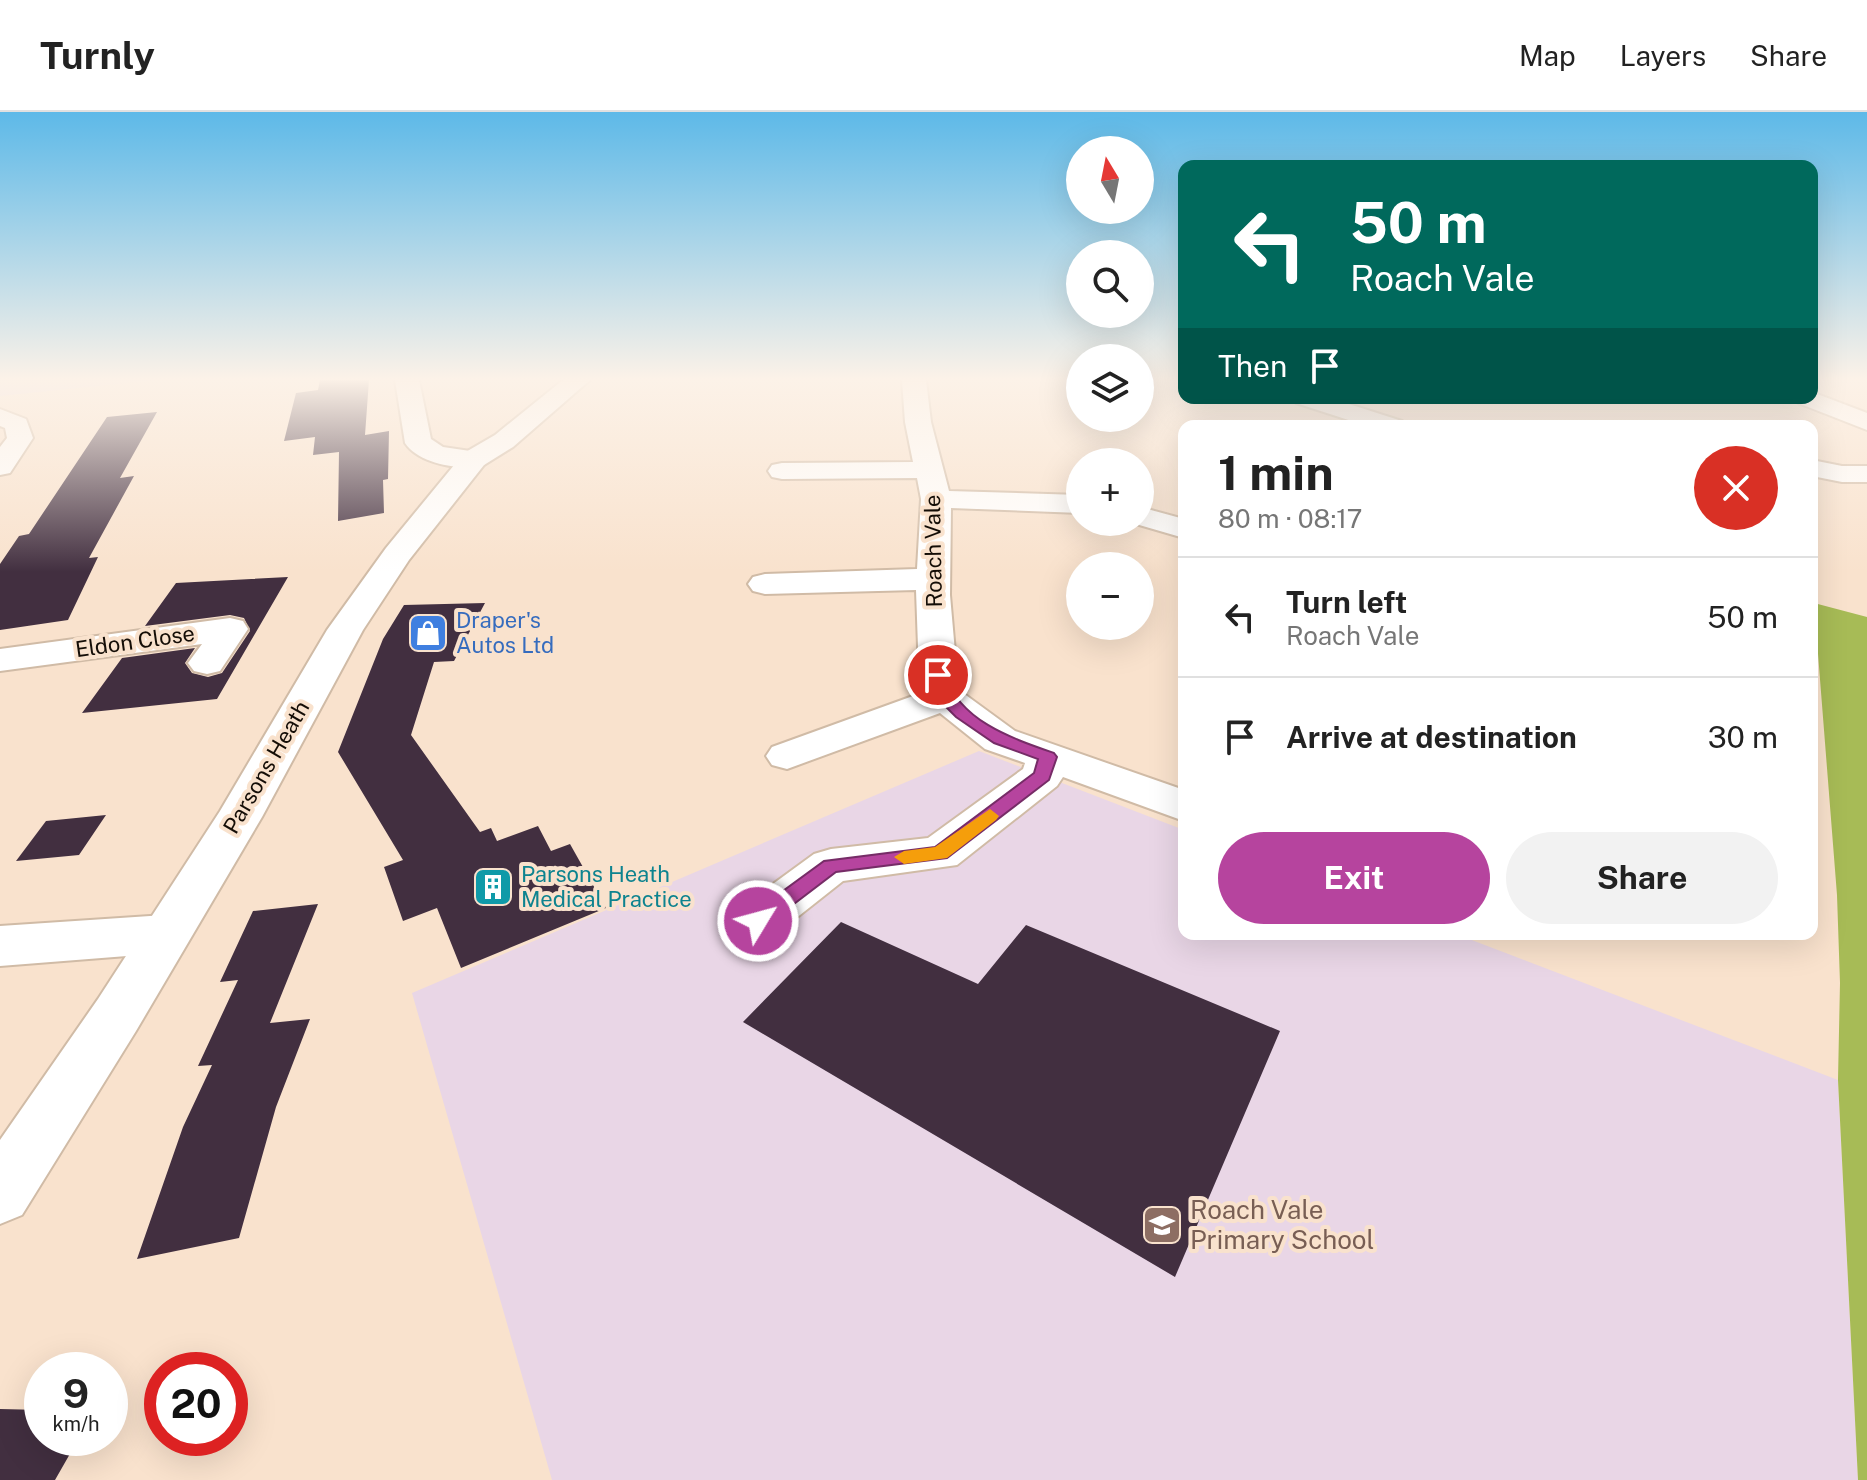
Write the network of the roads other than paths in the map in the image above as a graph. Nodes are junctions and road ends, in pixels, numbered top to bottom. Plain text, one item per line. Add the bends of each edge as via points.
1 (16, 444) edge
2 (419, 444) edge
3 (499, 444) edge
4 (923, 444) edge
5 (474, 459) junction
6 (0, 467) edge
7 (1818, 469) edge
8 (782, 471) dead end
9 (1867, 474) edge
10 (933, 484) junction
11 (1066, 502) edge
12 (1154, 520) edge
13 (1178, 527) edge
14 (933, 579) junction
15 (765, 584) dead end
16 (0, 660) edge
17 (207, 663) dead end
18 (945, 698) junction
19 (787, 756) dead end
20 (1048, 757) junction
21 (1178, 804) edge
22 (758, 921) dead end
23 (165, 934) junction
24 (0, 946) edge
25 (0, 1194) edge

1 - 6 street
2 - 5 street via 436,454
3 - 5 street, Parsons Heath
4 - 10 street, Roach Vale
5 - 23 street, Parsons Heath via 345,630 239,817
7 - 9 street
8 - 10 street
10 - 11 street
10 - 14 street, Roach Vale
12 - 13 street
14 - 15 street
14 - 18 street, Roach Vale via 938,675
16 - 17 street, Eldon Close via 230,629
18 - 19 street
18 - 20 street via 1000,740
20 - 21 street
20 - 22 street via 1042,776 940,853 831,866
23 - 24 street
23 - 25 street, Parsons Heath

